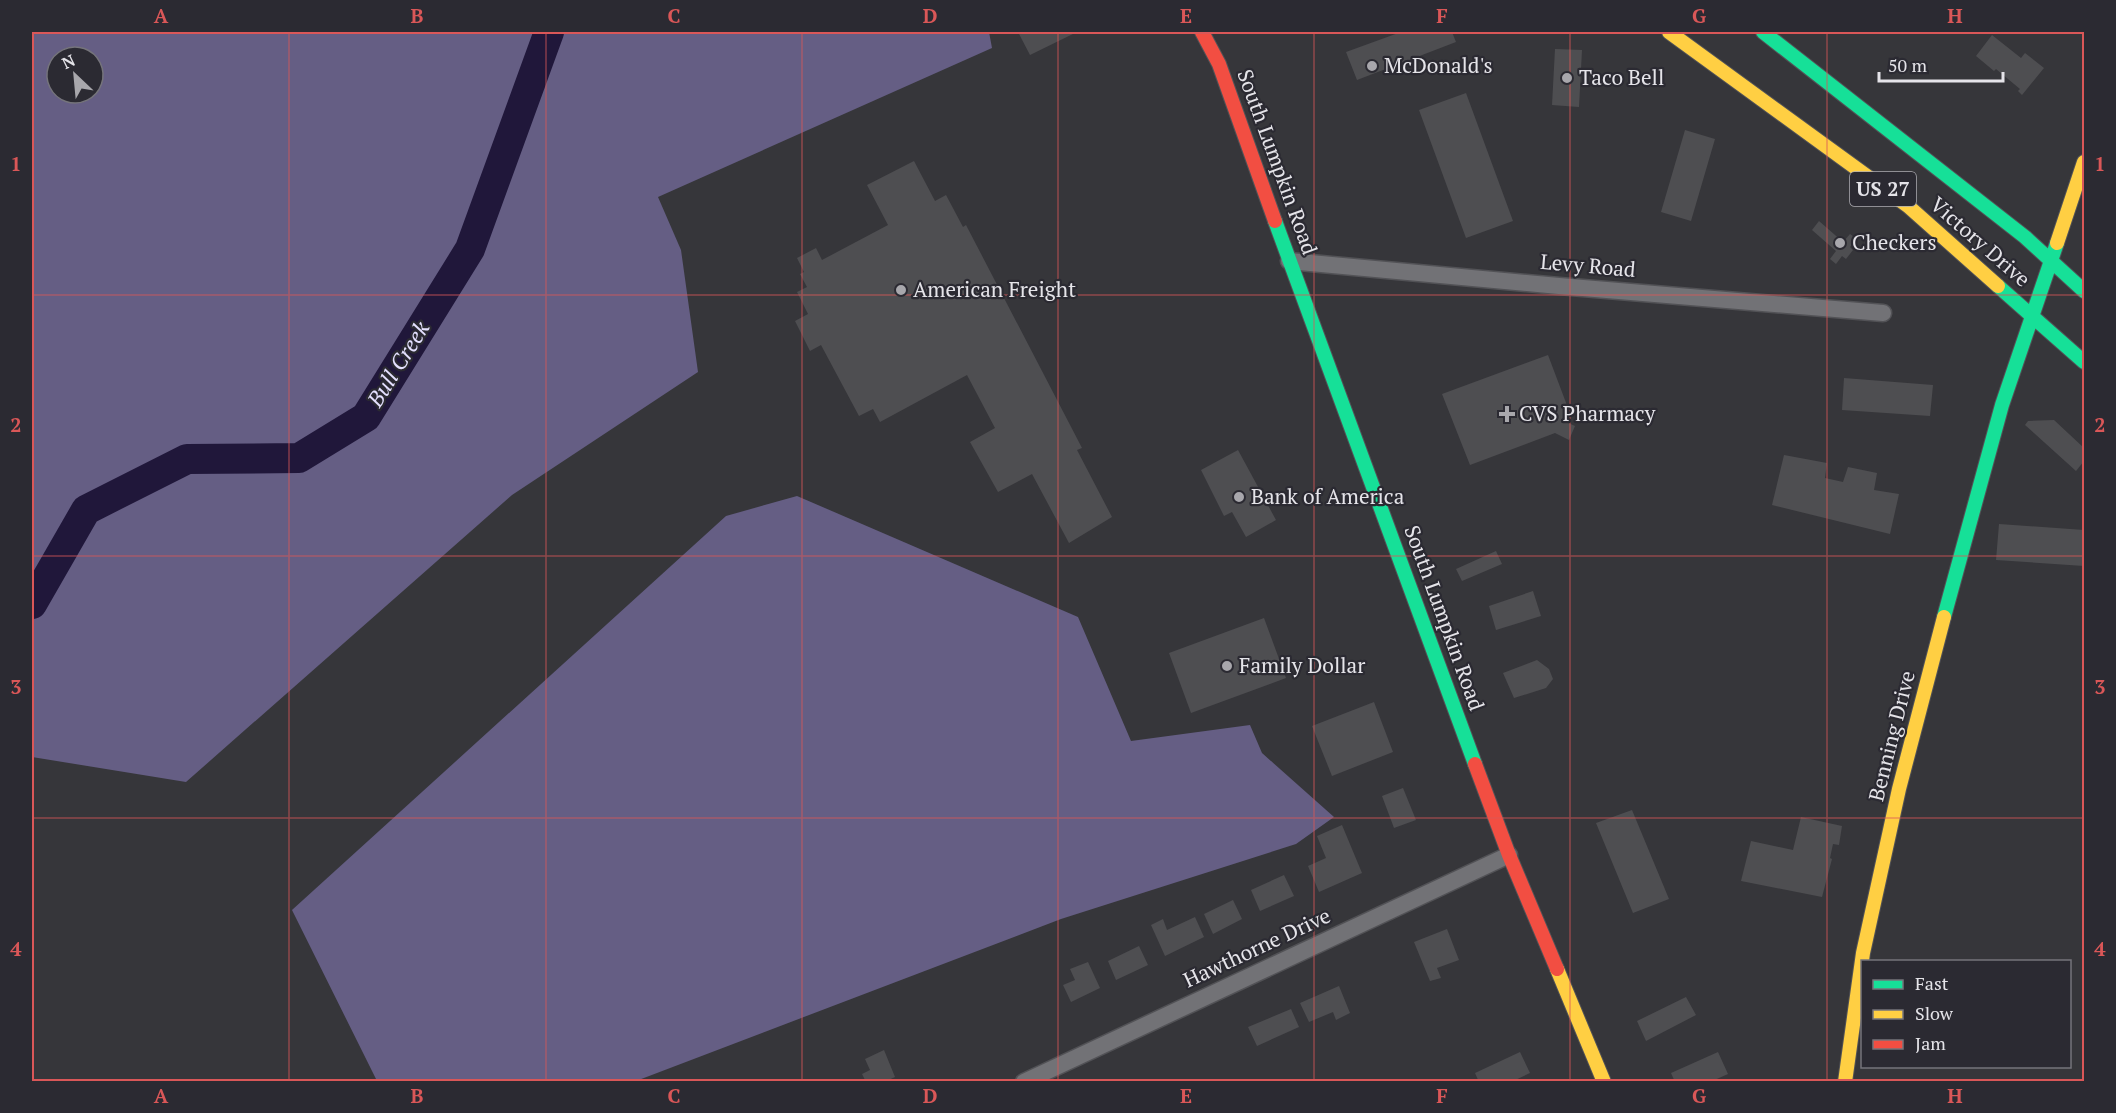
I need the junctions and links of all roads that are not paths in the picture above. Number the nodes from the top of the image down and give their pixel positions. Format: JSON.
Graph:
{"nodes":[{"id":1,"x":1202,"y":32,"type":"edge"},
{"id":2,"x":1669,"y":32,"type":"edge"},
{"id":3,"x":1763,"y":32,"type":"edge"},
{"id":4,"x":2085,"y":162,"type":"edge"},
{"id":5,"x":2051,"y":260,"type":"junction"},
{"id":6,"x":1289,"y":261,"type":"junction"},
{"id":7,"x":2085,"y":291,"type":"edge"},
{"id":8,"x":1883,"y":313,"type":"dead end"},
{"id":9,"x":2032,"y":315,"type":"junction"},
{"id":10,"x":2085,"y":362,"type":"edge"},
{"id":11,"x":1509,"y":855,"type":"junction"},
{"id":12,"x":1862,"y":960,"type":"edge"},
{"id":13,"x":1861,"y":967,"type":"edge"},
{"id":14,"x":1024,"y":1082,"type":"edge"},
{"id":15,"x":1604,"y":1082,"type":"edge"},
{"id":16,"x":1845,"y":1082,"type":"edge"}],
"edges":[{"from":1,"to":6,"type":"main road","name":"South Lumpkin Road"},
{"from":2,"to":9,"type":"main road","name":"Victory Drive","number":"US 27"},
{"from":3,"to":5,"type":"main road","name":"Victory Drive","number":"US 27"},
{"from":4,"to":5,"type":"main road"},
{"from":5,"to":7,"type":"main road","name":"Victory Drive","number":"US 27"},
{"from":5,"to":9,"type":"main road"},
{"from":6,"to":8,"type":"street","name":"Levy Road"},
{"from":6,"to":11,"type":"main road","name":"South Lumpkin Road"},
{"from":9,"to":10,"type":"main road","name":"Victory Drive","number":"US 27"},
{"from":9,"to":12,"type":"main road","name":"Benning Drive"},
{"from":11,"to":14,"type":"street","name":"Hawthorne Drive"},
{"from":11,"to":15,"type":"main road","name":"South Lumpkin Road"},
{"from":13,"to":16,"type":"main road","name":"Benning Drive"}]}
